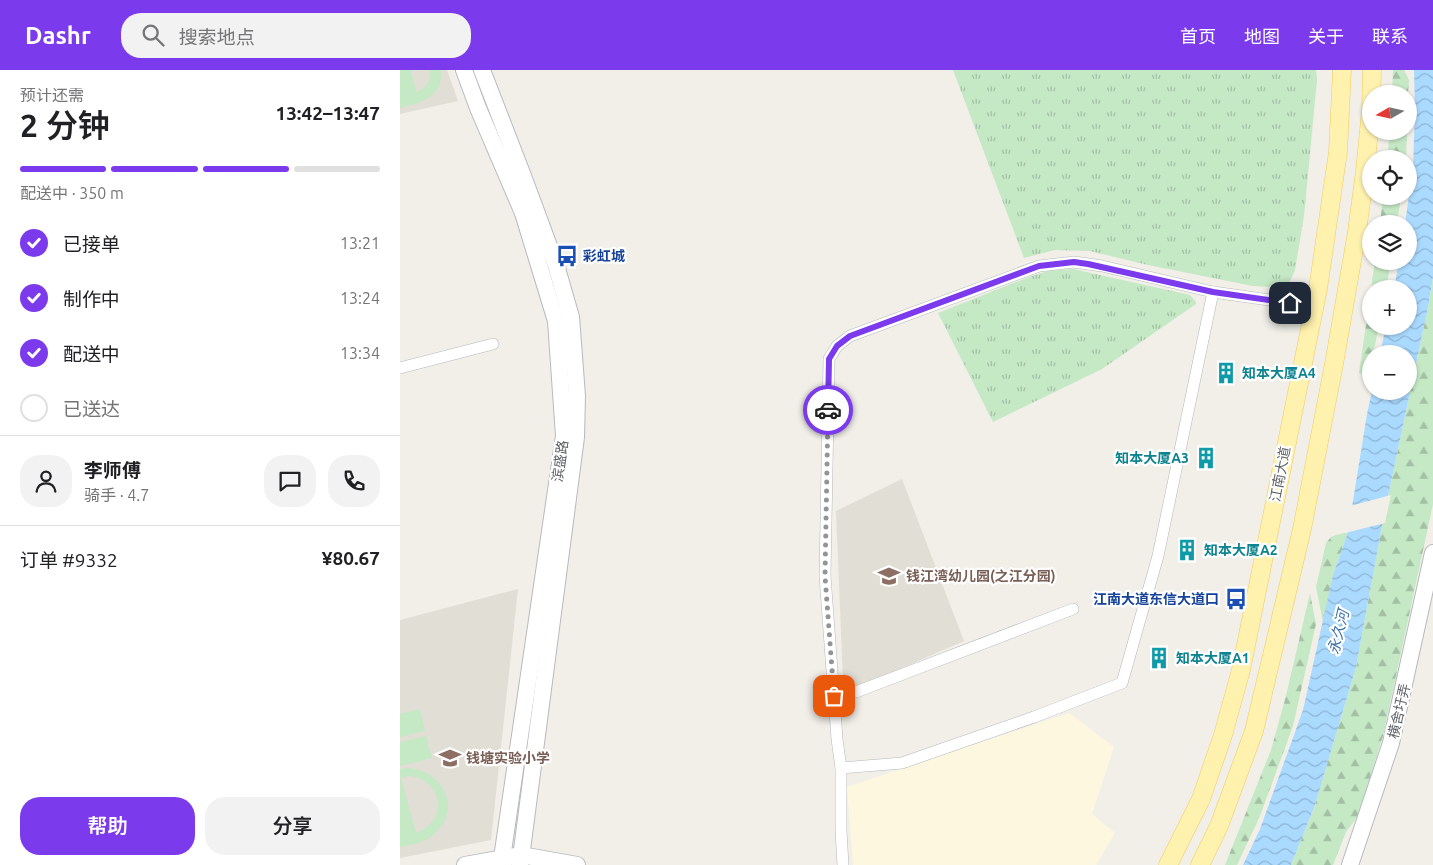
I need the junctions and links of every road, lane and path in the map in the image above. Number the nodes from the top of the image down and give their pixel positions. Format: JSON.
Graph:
{"nodes":[{"id":1,"x":464,"y":70,"type":"edge"},
{"id":2,"x":482,"y":70,"type":"edge"},
{"id":3,"x":1342,"y":70,"type":"edge"},
{"id":4,"x":1372,"y":70,"type":"edge"},
{"id":5,"x":1213,"y":292,"type":"junction"},
{"id":6,"x":1290,"y":303,"type":"dead end"},
{"id":7,"x":493,"y":344,"type":"dead end"},
{"id":8,"x":400,"y":368,"type":"edge"},
{"id":9,"x":1433,"y":553,"type":"edge"},
{"id":10,"x":1073,"y":609,"type":"dead end"},
{"id":11,"x":834,"y":696,"type":"junction"},
{"id":12,"x":841,"y":768,"type":"junction"},
{"id":13,"x":520,"y":860,"type":"edge"},
{"id":14,"x":502,"y":862,"type":"edge"},
{"id":15,"x":466,"y":865,"type":"edge"},
{"id":16,"x":577,"y":865,"type":"edge"},
{"id":17,"x":843,"y":865,"type":"edge"},
{"id":18,"x":1168,"y":865,"type":"edge"},
{"id":19,"x":1200,"y":865,"type":"edge"},
{"id":20,"x":1350,"y":865,"type":"edge"}],
"edges":[{"from":1,"to":14,"type":"main road","name":"滨盛路"},
{"from":2,"to":13,"type":"main road","name":"滨盛路"},
{"from":3,"to":18,"type":"main road","name":"江南大道"},
{"from":4,"to":19,"type":"main road"},
{"from":5,"to":6,"type":"street"},
{"from":5,"to":11,"type":"street"},
{"from":5,"to":12,"type":"street"},
{"from":7,"to":8,"type":"street"},
{"from":9,"to":20,"type":"main road","name":"横舍圩弄"},
{"from":10,"to":11,"type":"street"},
{"from":11,"to":12,"type":"street"},
{"from":12,"to":17,"type":"street"},
{"from":13,"to":14,"type":"main road"},
{"from":13,"to":16,"type":"main road"},
{"from":14,"to":15,"type":"main road"}]}
